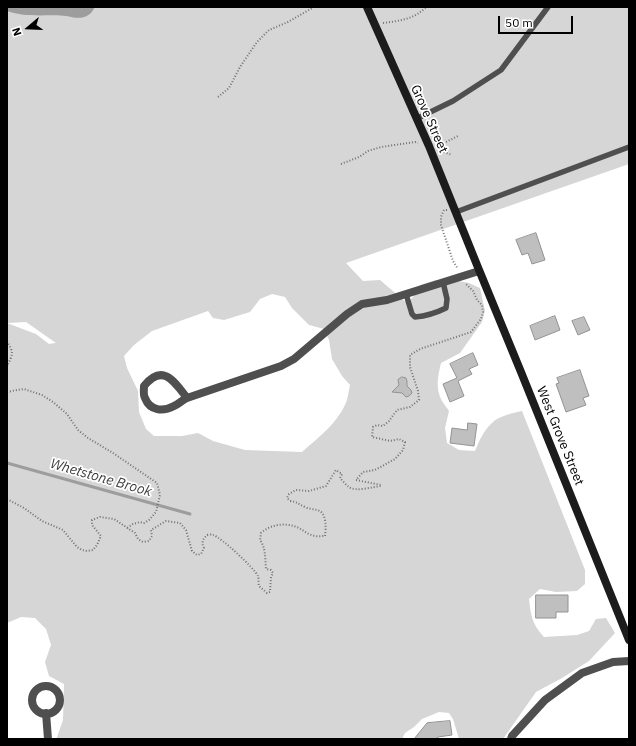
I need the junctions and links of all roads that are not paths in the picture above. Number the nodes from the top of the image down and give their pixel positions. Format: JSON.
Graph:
{"nodes":[{"id":1,"x":367,"y":7,"type":"edge"},
{"id":2,"x":548,"y":7,"type":"edge"},
{"id":3,"x":416,"y":119,"type":"junction"},
{"id":4,"x":629,"y":147,"type":"edge"},
{"id":5,"x":456,"y":212,"type":"junction"},
{"id":6,"x":467,"y":242,"type":"joint"},
{"id":7,"x":479,"y":271,"type":"junction"},
{"id":8,"x":443,"y":282,"type":"junction"},
{"id":9,"x":406,"y":294,"type":"junction"},
{"id":10,"x":187,"y":398,"type":"junction"},
{"id":11,"x":629,"y":640,"type":"edge"},
{"id":12,"x":629,"y":661,"type":"edge"},
{"id":13,"x":46,"y":714,"type":"dead end"},
{"id":14,"x":48,"y":739,"type":"edge"},
{"id":15,"x":511,"y":739,"type":"edge"}],
"edges":[{"from":1,"to":3,"type":"main road","name":"Grove Street"},
{"from":2,"to":3,"type":"lane"},
{"from":3,"to":5,"type":"main road","name":"Grove Street"},
{"from":4,"to":5,"type":"lane"},
{"from":5,"to":6,"type":"main road","name":"Grove Street"},
{"from":6,"to":7,"type":"main road","name":"West Grove Street"},
{"from":7,"to":8,"type":"street"},
{"from":7,"to":11,"type":"main road","name":"West Grove Street"},
{"from":8,"to":9,"type":"street"},
{"from":8,"to":9,"type":"lane"},
{"from":9,"to":10,"type":"street"},
{"from":10,"to":10,"type":"street"},
{"from":12,"to":15,"type":"street"},
{"from":13,"to":14,"type":"street"}]}
